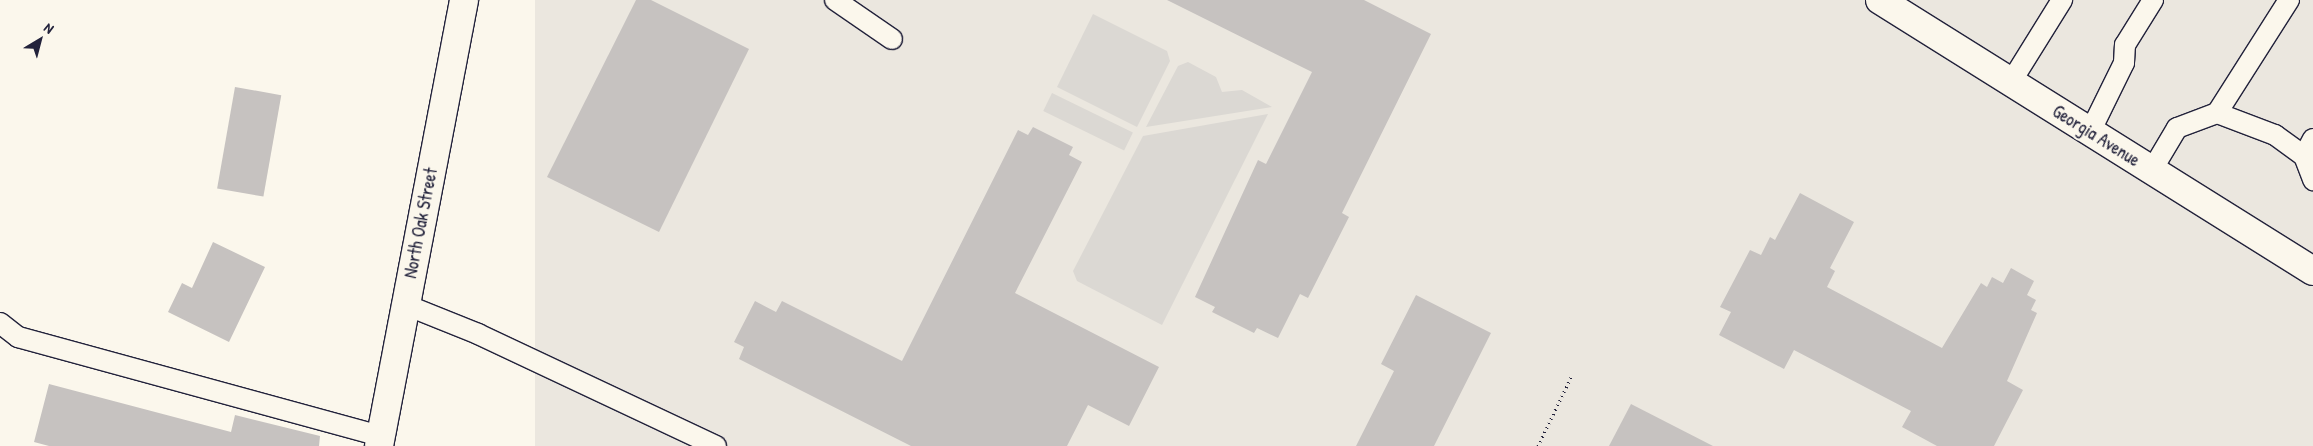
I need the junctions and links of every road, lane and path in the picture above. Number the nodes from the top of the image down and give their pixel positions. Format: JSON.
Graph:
{"nodes":[{"id":1,"x":464,"y":0,"type":"edge"},
{"id":2,"x":835,"y":0,"type":"edge"},
{"id":3,"x":1880,"y":0,"type":"edge"},
{"id":4,"x":2062,"y":0,"type":"edge"},
{"id":5,"x":2153,"y":0,"type":"edge"},
{"id":6,"x":2289,"y":0,"type":"edge"},
{"id":7,"x":892,"y":39,"type":"dead end"},
{"id":8,"x":2011,"y":82,"type":"junction"},
{"id":9,"x":2217,"y":113,"type":"junction"},
{"id":10,"x":2090,"y":132,"type":"junction"},
{"id":11,"x":2309,"y":148,"type":"edge"},
{"id":12,"x":2152,"y":170,"type":"junction"},
{"id":13,"x":2313,"y":180,"type":"edge"},
{"id":14,"x":2312,"y":269,"type":"edge"},
{"id":15,"x":406,"y":305,"type":"junction"},
{"id":16,"x":0,"y":323,"type":"edge"},
{"id":17,"x":1572,"y":375,"type":"dead end"},
{"id":18,"x":379,"y":441,"type":"edge"},
{"id":19,"x":716,"y":446,"type":"edge"},
{"id":20,"x":1538,"y":446,"type":"edge"}],
"edges":[{"from":1,"to":15,"type":"street","name":"North Oak Street"},
{"from":2,"to":7,"type":"lane"},
{"from":3,"to":8,"type":"street","name":"Georgia Avenue"},
{"from":4,"to":8,"type":"lane"},
{"from":5,"to":10,"type":"lane"},
{"from":6,"to":9,"type":"lane"},
{"from":8,"to":10,"type":"street","name":"Georgia Avenue"},
{"from":9,"to":11,"type":"lane"},
{"from":9,"to":12,"type":"lane"},
{"from":10,"to":12,"type":"street","name":"Georgia Avenue"},
{"from":11,"to":13,"type":"lane"},
{"from":12,"to":14,"type":"street","name":"Georgia Avenue"},
{"from":15,"to":18,"type":"street","name":"North Oak Street"},
{"from":15,"to":19,"type":"lane"},
{"from":16,"to":18,"type":"lane"},
{"from":17,"to":20,"type":"path"}]}
